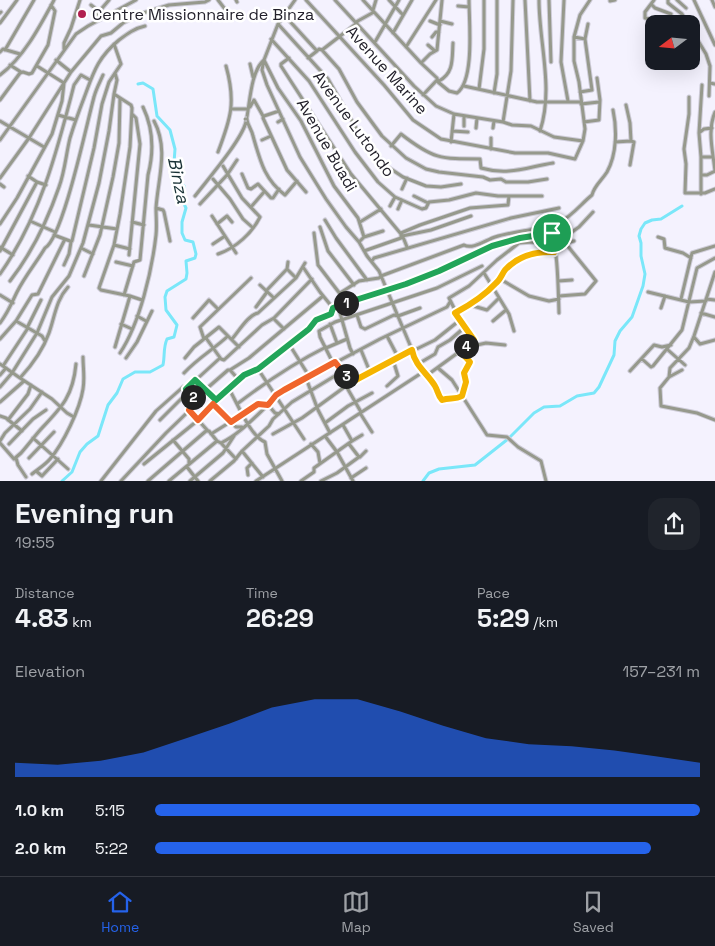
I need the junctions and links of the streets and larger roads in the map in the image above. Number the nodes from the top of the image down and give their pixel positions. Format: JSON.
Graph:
{"nodes":[{"id":1,"x":17,"y":0,"type":"edge"},
{"id":2,"x":34,"y":0,"type":"edge"},
{"id":3,"x":54,"y":0,"type":"edge"},
{"id":4,"x":80,"y":0,"type":"edge"},
{"id":5,"x":109,"y":0,"type":"edge"},
{"id":6,"x":136,"y":0,"type":"edge"},
{"id":7,"x":209,"y":0,"type":"edge"},
{"id":8,"x":218,"y":0,"type":"edge"},
{"id":9,"x":295,"y":0,"type":"edge"},
{"id":10,"x":306,"y":0,"type":"edge"},
{"id":11,"x":335,"y":0,"type":"edge"},
{"id":12,"x":363,"y":0,"type":"edge"},
{"id":13,"x":376,"y":0,"type":"edge"},
{"id":14,"x":389,"y":0,"type":"edge"},
{"id":15,"x":400,"y":0,"type":"edge"},
{"id":16,"x":412,"y":0,"type":"edge"},
{"id":17,"x":436,"y":0,"type":"edge"},
{"id":18,"x":442,"y":0,"type":"edge"},
{"id":19,"x":469,"y":0,"type":"edge"},
{"id":20,"x":484,"y":0,"type":"edge"},
{"id":21,"x":497,"y":0,"type":"edge"},
{"id":22,"x":513,"y":0,"type":"edge"},
{"id":23,"x":525,"y":0,"type":"edge"},
{"id":24,"x":539,"y":0,"type":"edge"},
{"id":25,"x":549,"y":0,"type":"edge"},
{"id":26,"x":564,"y":0,"type":"edge"},
{"id":27,"x":590,"y":0,"type":"edge"},
{"id":28,"x":615,"y":0,"type":"edge"},
{"id":29,"x":654,"y":0,"type":"edge"},
{"id":30,"x":668,"y":0,"type":"edge"},
{"id":31,"x":678,"y":0,"type":"edge"},
{"id":32,"x":694,"y":0,"type":"edge"},
{"id":33,"x":712,"y":0,"type":"edge"},
{"id":34,"x":610,"y":1,"type":"edge"},
{"id":35,"x":51,"y":5,"type":"junction"},
{"id":36,"x":91,"y":5,"type":"dead end"},
{"id":37,"x":652,"y":5,"type":"junction"},
{"id":38,"x":458,"y":6,"type":"dead end"},
{"id":39,"x":395,"y":7,"type":"junction"},
{"id":40,"x":469,"y":7,"type":"junction"},
{"id":41,"x":715,"y":7,"type":"edge"},
{"id":42,"x":686,"y":8,"type":"dead end"},
{"id":43,"x":99,"y":11,"type":"junction"},
{"id":44,"x":373,"y":11,"type":"junction"},
{"id":45,"x":0,"y":12,"type":"edge"},
{"id":46,"x":228,"y":13,"type":"dead end"},
{"id":47,"x":403,"y":14,"type":"junction"},
{"id":48,"x":671,"y":14,"type":"dead end"},
{"id":49,"x":645,"y":15,"type":"edge"},
{"id":50,"x":683,"y":15,"type":"edge"},
{"id":51,"x":6,"y":16,"type":"junction"},
{"id":52,"x":284,"y":16,"type":"junction"},
{"id":53,"x":98,"y":20,"type":"junction"},
{"id":54,"x":430,"y":21,"type":"dead end"},
{"id":55,"x":0,"y":23,"type":"edge"},
{"id":56,"x":357,"y":23,"type":"junction"},
{"id":57,"x":440,"y":23,"type":"junction"},
{"id":58,"x":278,"y":24,"type":"junction"},
{"id":59,"x":385,"y":24,"type":"junction"},
{"id":60,"x":452,"y":24,"type":"dead end"},
{"id":61,"x":588,"y":24,"type":"dead end"},
{"id":62,"x":145,"y":26,"type":"dead end"},
{"id":63,"x":393,"y":32,"type":"junction"},
{"id":64,"x":439,"y":32,"type":"junction"},
{"id":65,"x":432,"y":37,"type":"dead end"},
{"id":66,"x":574,"y":37,"type":"junction"},
{"id":67,"x":340,"y":38,"type":"junction"},
{"id":68,"x":271,"y":39,"type":"junction"},
{"id":69,"x":585,"y":39,"type":"junction"},
{"id":70,"x":375,"y":42,"type":"junction"},
{"id":71,"x":452,"y":43,"type":"dead end"},
{"id":72,"x":114,"y":44,"type":"junction"},
{"id":73,"x":715,"y":44,"type":"edge"},
{"id":74,"x":428,"y":45,"type":"dead end"},
{"id":75,"x":700,"y":45,"type":"edge"},
{"id":76,"x":406,"y":47,"type":"junction"},
{"id":77,"x":64,"y":49,"type":"junction"},
{"id":78,"x":4,"y":50,"type":"junction"},
{"id":79,"x":322,"y":50,"type":"junction"},
{"id":80,"x":317,"y":51,"type":"junction"},
{"id":81,"x":0,"y":52,"type":"edge"},
{"id":82,"x":436,"y":52,"type":"junction"},
{"id":83,"x":20,"y":54,"type":"junction"},
{"id":84,"x":289,"y":58,"type":"junction"},
{"id":85,"x":308,"y":58,"type":"junction"},
{"id":86,"x":56,"y":60,"type":"junction"},
{"id":87,"x":264,"y":60,"type":"junction"},
{"id":88,"x":551,"y":62,"type":"dead end"},
{"id":89,"x":421,"y":63,"type":"junction"},
{"id":90,"x":250,"y":64,"type":"dead end"},
{"id":91,"x":10,"y":65,"type":"junction"},
{"id":92,"x":37,"y":66,"type":"junction"},
{"id":93,"x":226,"y":66,"type":"dead end"},
{"id":94,"x":21,"y":72,"type":"junction"},
{"id":95,"x":48,"y":72,"type":"junction"},
{"id":96,"x":71,"y":72,"type":"junction"},
{"id":97,"x":115,"y":73,"type":"junction"},
{"id":98,"x":0,"y":74,"type":"edge"},
{"id":99,"x":103,"y":75,"type":"dead end"},
{"id":100,"x":597,"y":78,"type":"dead end"},
{"id":101,"x":90,"y":80,"type":"junction"},
{"id":102,"x":438,"y":81,"type":"junction"},
{"id":103,"x":64,"y":83,"type":"junction"},
{"id":104,"x":710,"y":84,"type":"junction"},
{"id":105,"x":715,"y":84,"type":"edge"},
{"id":106,"x":464,"y":86,"type":"junction"},
{"id":107,"x":702,"y":86,"type":"dead end"},
{"id":108,"x":479,"y":88,"type":"junction"},
{"id":109,"x":580,"y":92,"type":"junction"},
{"id":110,"x":494,"y":93,"type":"junction"},
{"id":111,"x":114,"y":94,"type":"junction"},
{"id":112,"x":423,"y":95,"type":"junction"},
{"id":113,"x":508,"y":95,"type":"junction"},
{"id":114,"x":709,"y":96,"type":"dead end"},
{"id":115,"x":689,"y":97,"type":"dead end"},
{"id":116,"x":120,"y":98,"type":"junction"},
{"id":117,"x":0,"y":100,"type":"edge"},
{"id":118,"x":530,"y":101,"type":"junction"},
{"id":119,"x":568,"y":101,"type":"junction"},
{"id":120,"x":599,"y":102,"type":"junction"},
{"id":121,"x":546,"y":103,"type":"junction"},
{"id":122,"x":581,"y":103,"type":"junction"},
{"id":123,"x":626,"y":105,"type":"dead end"},
{"id":124,"x":143,"y":107,"type":"dead end"},
{"id":125,"x":232,"y":109,"type":"junction"},
{"id":126,"x":248,"y":109,"type":"junction"},
{"id":127,"x":279,"y":110,"type":"junction"},
{"id":128,"x":613,"y":110,"type":"dead end"},
{"id":129,"x":715,"y":112,"type":"edge"},
{"id":130,"x":132,"y":114,"type":"junction"},
{"id":131,"x":454,"y":114,"type":"junction"},
{"id":132,"x":58,"y":115,"type":"junction"},
{"id":133,"x":263,"y":116,"type":"junction"},
{"id":134,"x":464,"y":116,"type":"junction"},
{"id":135,"x":66,"y":118,"type":"junction"},
{"id":136,"x":477,"y":118,"type":"junction"},
{"id":137,"x":246,"y":119,"type":"junction"},
{"id":138,"x":76,"y":120,"type":"junction"},
{"id":139,"x":283,"y":120,"type":"junction"},
{"id":140,"x":494,"y":120,"type":"junction"},
{"id":141,"x":0,"y":121,"type":"edge"},
{"id":142,"x":154,"y":121,"type":"dead end"},
{"id":143,"x":278,"y":122,"type":"dead end"},
{"id":144,"x":503,"y":122,"type":"junction"},
{"id":145,"x":584,"y":122,"type":"junction"},
{"id":146,"x":464,"y":126,"type":"dead end"},
{"id":147,"x":9,"y":127,"type":"junction"},
{"id":148,"x":476,"y":128,"type":"dead end"},
{"id":149,"x":493,"y":128,"type":"dead end"},
{"id":150,"x":712,"y":128,"type":"junction"},
{"id":151,"x":452,"y":131,"type":"junction"},
{"id":152,"x":540,"y":131,"type":"junction"},
{"id":153,"x":468,"y":132,"type":"dead end"},
{"id":154,"x":699,"y":133,"type":"junction"},
{"id":155,"x":271,"y":136,"type":"junction"},
{"id":156,"x":29,"y":138,"type":"junction"},
{"id":157,"x":491,"y":138,"type":"dead end"},
{"id":158,"x":0,"y":140,"type":"edge"},
{"id":159,"x":262,"y":140,"type":"dead end"},
{"id":160,"x":583,"y":141,"type":"junction"},
{"id":161,"x":630,"y":141,"type":"junction"},
{"id":162,"x":451,"y":142,"type":"junction"},
{"id":163,"x":615,"y":142,"type":"junction"},
{"id":164,"x":391,"y":146,"type":"junction"},
{"id":165,"x":44,"y":147,"type":"junction"},
{"id":166,"x":714,"y":148,"type":"edge"},
{"id":167,"x":491,"y":149,"type":"junction"},
{"id":168,"x":218,"y":152,"type":"dead end"},
{"id":169,"x":701,"y":157,"type":"junction"},
{"id":170,"x":713,"y":157,"type":"junction"},
{"id":171,"x":236,"y":160,"type":"dead end"},
{"id":172,"x":553,"y":163,"type":"dead end"},
{"id":173,"x":715,"y":163,"type":"edge"},
{"id":174,"x":630,"y":165,"type":"dead end"},
{"id":175,"x":223,"y":166,"type":"dead end"},
{"id":176,"x":242,"y":174,"type":"dead end"},
{"id":177,"x":227,"y":175,"type":"junction"},
{"id":178,"x":701,"y":175,"type":"junction"},
{"id":179,"x":28,"y":176,"type":"junction"},
{"id":180,"x":0,"y":178,"type":"edge"},
{"id":181,"x":407,"y":178,"type":"junction"},
{"id":182,"x":213,"y":179,"type":"dead end"},
{"id":183,"x":547,"y":179,"type":"dead end"},
{"id":184,"x":297,"y":181,"type":"junction"},
{"id":185,"x":37,"y":182,"type":"junction"},
{"id":186,"x":0,"y":184,"type":"edge"},
{"id":187,"x":217,"y":184,"type":"junction"},
{"id":188,"x":461,"y":184,"type":"dead end"},
{"id":189,"x":46,"y":185,"type":"junction"},
{"id":190,"x":4,"y":187,"type":"dead end"},
{"id":191,"x":402,"y":189,"type":"dead end"},
{"id":192,"x":715,"y":189,"type":"edge"},
{"id":193,"x":279,"y":190,"type":"junction"},
{"id":194,"x":264,"y":192,"type":"junction"},
{"id":195,"x":306,"y":192,"type":"dead end"},
{"id":196,"x":701,"y":194,"type":"junction"},
{"id":197,"x":195,"y":196,"type":"dead end"},
{"id":198,"x":414,"y":196,"type":"dead end"},
{"id":199,"x":509,"y":196,"type":"junction"},
{"id":200,"x":542,"y":196,"type":"dead end"},
{"id":201,"x":395,"y":197,"type":"junction"},
{"id":202,"x":402,"y":200,"type":"junction"},
{"id":203,"x":428,"y":203,"type":"junction"},
{"id":204,"x":200,"y":204,"type":"dead end"},
{"id":205,"x":390,"y":206,"type":"dead end"},
{"id":206,"x":251,"y":207,"type":"junction"},
{"id":207,"x":156,"y":208,"type":"junction"},
{"id":208,"x":559,"y":208,"type":"dead end"},
{"id":209,"x":381,"y":209,"type":"junction"},
{"id":210,"x":398,"y":209,"type":"dead end"},
{"id":211,"x":592,"y":212,"type":"dead end"},
{"id":212,"x":212,"y":216,"type":"dead end"},
{"id":213,"x":471,"y":216,"type":"dead end"},
{"id":214,"x":325,"y":220,"type":"dead end"},
{"id":215,"x":30,"y":221,"type":"junction"},
{"id":216,"x":132,"y":222,"type":"junction"},
{"id":217,"x":232,"y":222,"type":"dead end"},
{"id":218,"x":360,"y":222,"type":"junction"},
{"id":219,"x":0,"y":224,"type":"edge"},
{"id":220,"x":88,"y":224,"type":"junction"},
{"id":221,"x":217,"y":224,"type":"junction"},
{"id":222,"x":550,"y":224,"type":"junction"},
{"id":223,"x":144,"y":225,"type":"junction"},
{"id":224,"x":42,"y":226,"type":"junction"},
{"id":225,"x":102,"y":226,"type":"junction"},
{"id":226,"x":320,"y":226,"type":"dead end"},
{"id":227,"x":252,"y":227,"type":"junction"},
{"id":228,"x":118,"y":229,"type":"junction"},
{"id":229,"x":383,"y":231,"type":"dead end"},
{"id":230,"x":314,"y":233,"type":"dead end"},
{"id":231,"x":552,"y":233,"type":"junction"},
{"id":232,"x":55,"y":234,"type":"junction"},
{"id":233,"x":402,"y":235,"type":"junction"},
{"id":234,"x":226,"y":236,"type":"junction"},
{"id":235,"x":364,"y":237,"type":"junction"},
{"id":236,"x":658,"y":237,"type":"dead end"},
{"id":237,"x":65,"y":240,"type":"junction"},
{"id":238,"x":71,"y":241,"type":"junction"},
{"id":239,"x":170,"y":241,"type":"dead end"},
{"id":240,"x":574,"y":241,"type":"dead end"},
{"id":241,"x":359,"y":242,"type":"junction"},
{"id":242,"x":213,"y":244,"type":"dead end"},
{"id":243,"x":567,"y":244,"type":"junction"},
{"id":244,"x":114,"y":245,"type":"junction"},
{"id":245,"x":554,"y":246,"type":"junction"},
{"id":246,"x":715,"y":246,"type":"edge"},
{"id":247,"x":407,"y":247,"type":"dead end"},
{"id":248,"x":1,"y":248,"type":"edge"},
{"id":249,"x":81,"y":248,"type":"junction"},
{"id":250,"x":232,"y":248,"type":"junction"},
{"id":251,"x":130,"y":249,"type":"junction"},
{"id":252,"x":364,"y":251,"type":"junction"},
{"id":253,"x":554,"y":252,"type":"junction"},
{"id":254,"x":236,"y":253,"type":"dead end"},
{"id":255,"x":93,"y":254,"type":"junction"},
{"id":256,"x":218,"y":254,"type":"dead end"},
{"id":257,"x":13,"y":255,"type":"junction"},
{"id":258,"x":129,"y":255,"type":"dead end"},
{"id":259,"x":691,"y":258,"type":"junction"},
{"id":260,"x":715,"y":258,"type":"edge"},
{"id":261,"x":372,"y":261,"type":"junction"},
{"id":262,"x":116,"y":262,"type":"dead end"},
{"id":263,"x":288,"y":262,"type":"dead end"},
{"id":264,"x":64,"y":265,"type":"dead end"},
{"id":265,"x":482,"y":266,"type":"dead end"},
{"id":266,"x":131,"y":267,"type":"junction"},
{"id":267,"x":287,"y":269,"type":"junction"},
{"id":268,"x":715,"y":272,"type":"edge"},
{"id":269,"x":484,"y":273,"type":"junction"},
{"id":270,"x":0,"y":274,"type":"edge"},
{"id":271,"x":84,"y":276,"type":"dead end"},
{"id":272,"x":381,"y":276,"type":"junction"},
{"id":273,"x":251,"y":278,"type":"dead end"},
{"id":274,"x":296,"y":278,"type":"junction"},
{"id":275,"x":312,"y":279,"type":"junction"},
{"id":276,"x":500,"y":279,"type":"junction"},
{"id":277,"x":367,"y":280,"type":"junction"},
{"id":278,"x":572,"y":280,"type":"dead end"},
{"id":279,"x":10,"y":281,"type":"dead end"},
{"id":280,"x":558,"y":281,"type":"junction"},
{"id":281,"x":260,"y":285,"type":"dead end"},
{"id":282,"x":354,"y":285,"type":"junction"},
{"id":283,"x":68,"y":287,"type":"dead end"},
{"id":284,"x":492,"y":287,"type":"junction"},
{"id":285,"x":387,"y":289,"type":"junction"},
{"id":286,"x":267,"y":292,"type":"junction"},
{"id":287,"x":648,"y":292,"type":"dead end"},
{"id":288,"x":340,"y":293,"type":"junction"},
{"id":289,"x":0,"y":295,"type":"edge"},
{"id":290,"x":124,"y":295,"type":"junction"},
{"id":291,"x":130,"y":296,"type":"junction"},
{"id":292,"x":323,"y":296,"type":"junction"},
{"id":293,"x":665,"y":296,"type":"junction"},
{"id":294,"x":274,"y":298,"type":"junction"},
{"id":295,"x":500,"y":298,"type":"junction"},
{"id":296,"x":559,"y":298,"type":"junction"},
{"id":297,"x":681,"y":299,"type":"junction"},
{"id":298,"x":41,"y":300,"type":"dead end"},
{"id":299,"x":142,"y":300,"type":"junction"},
{"id":300,"x":706,"y":300,"type":"junction"},
{"id":301,"x":715,"y":300,"type":"edge"},
{"id":302,"x":689,"y":302,"type":"junction"},
{"id":303,"x":13,"y":303,"type":"junction"},
{"id":304,"x":347,"y":303,"type":"junction"},
{"id":305,"x":393,"y":304,"type":"junction"},
{"id":306,"x":450,"y":305,"type":"junction"},
{"id":307,"x":470,"y":305,"type":"junction"},
{"id":308,"x":338,"y":306,"type":"junction"},
{"id":309,"x":256,"y":307,"type":"dead end"},
{"id":310,"x":333,"y":308,"type":"junction"},
{"id":311,"x":420,"y":308,"type":"dead end"},
{"id":312,"x":661,"y":308,"type":"dead end"},
{"id":313,"x":218,"y":309,"type":"junction"},
{"id":314,"x":506,"y":310,"type":"junction"},
{"id":315,"x":152,"y":311,"type":"dead end"},
{"id":316,"x":455,"y":313,"type":"junction"},
{"id":317,"x":560,"y":313,"type":"dead end"},
{"id":318,"x":701,"y":313,"type":"junction"},
{"id":319,"x":357,"y":315,"type":"junction"},
{"id":320,"x":137,"y":316,"type":"junction"},
{"id":321,"x":396,"y":316,"type":"junction"},
{"id":322,"x":715,"y":317,"type":"edge"},
{"id":323,"x":193,"y":318,"type":"dead end"},
{"id":324,"x":274,"y":318,"type":"junction"},
{"id":325,"x":460,"y":320,"type":"junction"},
{"id":326,"x":16,"y":321,"type":"junction"},
{"id":327,"x":146,"y":321,"type":"junction"},
{"id":328,"x":342,"y":321,"type":"junction"},
{"id":329,"x":493,"y":321,"type":"dead end"},
{"id":330,"x":0,"y":323,"type":"edge"},
{"id":331,"x":122,"y":324,"type":"junction"},
{"id":332,"x":330,"y":324,"type":"junction"},
{"id":333,"x":465,"y":327,"type":"junction"},
{"id":334,"x":28,"y":328,"type":"junction"},
{"id":335,"x":403,"y":328,"type":"junction"},
{"id":336,"x":132,"y":329,"type":"junction"},
{"id":337,"x":284,"y":329,"type":"junction"},
{"id":338,"x":514,"y":331,"type":"dead end"},
{"id":339,"x":38,"y":334,"type":"junction"},
{"id":340,"x":387,"y":336,"type":"junction"},
{"id":341,"x":230,"y":337,"type":"junction"},
{"id":342,"x":694,"y":337,"type":"junction"},
{"id":343,"x":205,"y":338,"type":"junction"},
{"id":344,"x":0,"y":339,"type":"edge"},
{"id":345,"x":347,"y":339,"type":"junction"},
{"id":346,"x":474,"y":340,"type":"junction"},
{"id":347,"x":715,"y":340,"type":"edge"},
{"id":348,"x":45,"y":341,"type":"junction"},
{"id":349,"x":337,"y":343,"type":"junction"},
{"id":350,"x":290,"y":344,"type":"junction"},
{"id":351,"x":672,"y":344,"type":"junction"},
{"id":352,"x":700,"y":344,"type":"junction"},
{"id":353,"x":505,"y":345,"type":"dead end"},
{"id":354,"x":690,"y":346,"type":"junction"},
{"id":355,"x":115,"y":347,"type":"dead end"},
{"id":356,"x":240,"y":347,"type":"junction"},
{"id":357,"x":326,"y":347,"type":"junction"},
{"id":358,"x":214,"y":349,"type":"junction"},
{"id":359,"x":361,"y":350,"type":"junction"},
{"id":360,"x":412,"y":350,"type":"junction"},
{"id":361,"x":668,"y":350,"type":"junction"},
{"id":362,"x":460,"y":351,"type":"junction"},
{"id":363,"x":120,"y":353,"type":"dead end"},
{"id":364,"x":353,"y":354,"type":"junction"},
{"id":365,"x":398,"y":357,"type":"junction"},
{"id":366,"x":83,"y":358,"type":"dead end"},
{"id":367,"x":126,"y":358,"type":"dead end"},
{"id":368,"x":185,"y":358,"type":"dead end"},
{"id":369,"x":220,"y":358,"type":"junction"},
{"id":370,"x":642,"y":359,"type":"junction"},
{"id":371,"x":300,"y":360,"type":"junction"},
{"id":372,"x":393,"y":360,"type":"junction"},
{"id":373,"x":678,"y":360,"type":"junction"},
{"id":374,"x":334,"y":363,"type":"junction"},
{"id":375,"x":76,"y":364,"type":"dead end"},
{"id":376,"x":418,"y":364,"type":"junction"},
{"id":377,"x":3,"y":366,"type":"edge"},
{"id":378,"x":685,"y":366,"type":"dead end"},
{"id":379,"x":438,"y":368,"type":"junction"},
{"id":380,"x":258,"y":369,"type":"junction"},
{"id":381,"x":230,"y":370,"type":"junction"},
{"id":382,"x":682,"y":370,"type":"dead end"},
{"id":383,"x":630,"y":371,"type":"dead end"},
{"id":384,"x":370,"y":372,"type":"junction"},
{"id":385,"x":423,"y":372,"type":"junction"},
{"id":386,"x":12,"y":373,"type":"junction"},
{"id":387,"x":184,"y":373,"type":"dead end"},
{"id":388,"x":338,"y":374,"type":"dead end"},
{"id":389,"x":0,"y":376,"type":"edge"},
{"id":390,"x":426,"y":376,"type":"junction"},
{"id":391,"x":308,"y":377,"type":"junction"},
{"id":392,"x":669,"y":377,"type":"junction"},
{"id":393,"x":20,"y":378,"type":"junction"},
{"id":394,"x":195,"y":380,"type":"junction"},
{"id":395,"x":239,"y":380,"type":"junction"},
{"id":396,"x":24,"y":381,"type":"junction"},
{"id":397,"x":267,"y":381,"type":"junction"},
{"id":398,"x":350,"y":383,"type":"junction"},
{"id":399,"x":31,"y":385,"type":"junction"},
{"id":400,"x":346,"y":386,"type":"junction"},
{"id":401,"x":387,"y":386,"type":"dead end"},
{"id":402,"x":0,"y":387,"type":"edge"},
{"id":403,"x":230,"y":389,"type":"junction"},
{"id":404,"x":205,"y":390,"type":"junction"},
{"id":405,"x":187,"y":391,"type":"junction"},
{"id":406,"x":310,"y":391,"type":"junction"},
{"id":407,"x":42,"y":392,"type":"junction"},
{"id":408,"x":372,"y":393,"type":"dead end"},
{"id":409,"x":276,"y":395,"type":"junction"},
{"id":410,"x":462,"y":396,"type":"junction"},
{"id":411,"x":195,"y":400,"type":"junction"},
{"id":412,"x":216,"y":400,"type":"junction"},
{"id":413,"x":0,"y":402,"type":"edge"},
{"id":414,"x":355,"y":402,"type":"junction"},
{"id":415,"x":213,"y":404,"type":"junction"},
{"id":416,"x":238,"y":404,"type":"junction"},
{"id":417,"x":268,"y":405,"type":"junction"},
{"id":418,"x":316,"y":406,"type":"junction"},
{"id":419,"x":62,"y":407,"type":"junction"},
{"id":420,"x":286,"y":408,"type":"junction"},
{"id":421,"x":46,"y":410,"type":"dead end"},
{"id":422,"x":189,"y":410,"type":"junction"},
{"id":423,"x":360,"y":413,"type":"junction"},
{"id":424,"x":243,"y":414,"type":"junction"},
{"id":425,"x":279,"y":414,"type":"junction"},
{"id":426,"x":0,"y":416,"type":"edge"},
{"id":427,"x":74,"y":417,"type":"junction"},
{"id":428,"x":8,"y":420,"type":"junction"},
{"id":429,"x":160,"y":420,"type":"dead end"},
{"id":430,"x":198,"y":420,"type":"junction"},
{"id":431,"x":715,"y":420,"type":"edge"},
{"id":432,"x":231,"y":422,"type":"junction"},
{"id":433,"x":294,"y":422,"type":"junction"},
{"id":434,"x":248,"y":423,"type":"junction"},
{"id":435,"x":325,"y":423,"type":"junction"},
{"id":436,"x":14,"y":425,"type":"junction"},
{"id":437,"x":343,"y":425,"type":"junction"},
{"id":438,"x":243,"y":427,"type":"junction"},
{"id":439,"x":22,"y":431,"type":"junction"},
{"id":440,"x":54,"y":432,"type":"dead end"},
{"id":441,"x":210,"y":432,"type":"junction"},
{"id":442,"x":372,"y":432,"type":"dead end"},
{"id":443,"x":330,"y":433,"type":"junction"},
{"id":444,"x":274,"y":434,"type":"dead end"},
{"id":445,"x":362,"y":435,"type":"dead end"},
{"id":446,"x":234,"y":436,"type":"junction"},
{"id":447,"x":325,"y":436,"type":"junction"},
{"id":448,"x":258,"y":437,"type":"junction"},
{"id":449,"x":33,"y":438,"type":"junction"},
{"id":450,"x":304,"y":438,"type":"dead end"},
{"id":451,"x":173,"y":440,"type":"junction"},
{"id":452,"x":216,"y":441,"type":"junction"},
{"id":453,"x":0,"y":442,"type":"edge"},
{"id":454,"x":350,"y":443,"type":"junction"},
{"id":455,"x":9,"y":444,"type":"dead end"},
{"id":456,"x":221,"y":444,"type":"junction"},
{"id":457,"x":311,"y":444,"type":"junction"},
{"id":458,"x":42,"y":446,"type":"junction"},
{"id":459,"x":226,"y":449,"type":"junction"},
{"id":460,"x":182,"y":451,"type":"junction"},
{"id":461,"x":242,"y":451,"type":"junction"},
{"id":462,"x":366,"y":451,"type":"dead end"},
{"id":463,"x":337,"y":452,"type":"junction"},
{"id":464,"x":54,"y":455,"type":"junction"},
{"id":465,"x":359,"y":457,"type":"junction"},
{"id":466,"x":16,"y":458,"type":"junction"},
{"id":467,"x":29,"y":458,"type":"dead end"},
{"id":468,"x":58,"y":459,"type":"junction"},
{"id":469,"x":236,"y":459,"type":"junction"},
{"id":470,"x":252,"y":463,"type":"junction"},
{"id":471,"x":144,"y":464,"type":"dead end"},
{"id":472,"x":319,"y":464,"type":"junction"},
{"id":473,"x":188,"y":466,"type":"junction"},
{"id":474,"x":346,"y":467,"type":"junction"},
{"id":475,"x":68,"y":468,"type":"dead end"},
{"id":476,"x":366,"y":468,"type":"dead end"},
{"id":477,"x":275,"y":469,"type":"junction"},
{"id":478,"x":36,"y":471,"type":"junction"},
{"id":479,"x":32,"y":474,"type":"dead end"},
{"id":480,"x":248,"y":476,"type":"dead end"},
{"id":481,"x":26,"y":477,"type":"dead end"},
{"id":482,"x":126,"y":477,"type":"junction"},
{"id":483,"x":194,"y":477,"type":"junction"},
{"id":484,"x":259,"y":479,"type":"edge"},
{"id":485,"x":352,"y":480,"type":"edge"},
{"id":486,"x":101,"y":481,"type":"edge"},
{"id":487,"x":122,"y":481,"type":"edge"},
{"id":488,"x":129,"y":481,"type":"edge"},
{"id":489,"x":148,"y":481,"type":"edge"},
{"id":490,"x":170,"y":481,"type":"edge"},
{"id":491,"x":190,"y":481,"type":"edge"},
{"id":492,"x":198,"y":481,"type":"edge"},
{"id":493,"x":210,"y":481,"type":"edge"},
{"id":494,"x":282,"y":481,"type":"edge"},
{"id":495,"x":301,"y":481,"type":"edge"},
{"id":496,"x":321,"y":481,"type":"edge"},
{"id":497,"x":546,"y":481,"type":"edge"}],
"edges":[{"from":1,"to":51,"type":"street"},
{"from":2,"to":78,"type":"street"},
{"from":3,"to":35,"type":"street"},
{"from":4,"to":77,"type":"street"},
{"from":5,"to":43,"type":"street"},
{"from":6,"to":53,"type":"street"},
{"from":7,"to":96,"type":"street"},
{"from":8,"to":46,"type":"street"},
{"from":9,"to":52,"type":"street"},
{"from":10,"to":67,"type":"street","name":"Avenue Marine"},
{"from":11,"to":56,"type":"street"},
{"from":12,"to":44,"type":"street"},
{"from":13,"to":44,"type":"street"},
{"from":14,"to":39,"type":"street"},
{"from":15,"to":39,"type":"street"},
{"from":16,"to":47,"type":"street"},
{"from":17,"to":76,"type":"street"},
{"from":18,"to":57,"type":"street"},
{"from":19,"to":40,"type":"street"},
{"from":20,"to":108,"type":"street"},
{"from":21,"to":110,"type":"street"},
{"from":22,"to":113,"type":"street"},
{"from":23,"to":118,"type":"street"},
{"from":24,"to":121,"type":"street"},
{"from":25,"to":88,"type":"street"},
{"from":26,"to":119,"type":"street"},
{"from":27,"to":66,"type":"street"},
{"from":28,"to":34,"type":"street"},
{"from":29,"to":37,"type":"street"},
{"from":30,"to":50,"type":"street"},
{"from":31,"to":42,"type":"street"},
{"from":32,"to":73,"type":"street"},
{"from":33,"to":41,"type":"street"},
{"from":35,"to":83,"type":"street"},
{"from":35,"to":92,"type":"street"},
{"from":36,"to":43,"type":"street"},
{"from":37,"to":48,"type":"street"},
{"from":37,"to":49,"type":"street"},
{"from":38,"to":40,"type":"street"},
{"from":39,"to":47,"type":"street"},
{"from":39,"to":59,"type":"street"},
{"from":40,"to":106,"type":"street"},
{"from":43,"to":53,"type":"street"},
{"from":44,"to":56,"type":"street"},
{"from":44,"to":59,"type":"street"},
{"from":45,"to":51,"type":"street"},
{"from":47,"to":63,"type":"street"},
{"from":51,"to":55,"type":"street"},
{"from":52,"to":58,"type":"street"},
{"from":52,"to":80,"type":"street"},
{"from":53,"to":77,"type":"street"},
{"from":54,"to":57,"type":"street"},
{"from":56,"to":67,"type":"street"},
{"from":56,"to":70,"type":"street"},
{"from":57,"to":60,"type":"street"},
{"from":57,"to":64,"type":"street"},
{"from":58,"to":68,"type":"street"},
{"from":58,"to":85,"type":"street"},
{"from":59,"to":63,"type":"street"},
{"from":59,"to":70,"type":"street"},
{"from":61,"to":69,"type":"street"},
{"from":62,"to":72,"type":"street"},
{"from":63,"to":76,"type":"street"},
{"from":64,"to":65,"type":"street"},
{"from":64,"to":82,"type":"street"},
{"from":66,"to":69,"type":"street"},
{"from":66,"to":109,"type":"street"},
{"from":67,"to":79,"type":"street"},
{"from":67,"to":162,"type":"street","name":"Avenue Marine"},
{"from":68,"to":84,"type":"street","name":"Avenue Lutondo"},
{"from":68,"to":87,"type":"street"},
{"from":69,"to":109,"type":"street"},
{"from":70,"to":112,"type":"street"},
{"from":71,"to":102,"type":"street"},
{"from":72,"to":97,"type":"street"},
{"from":72,"to":101,"type":"street"},
{"from":74,"to":82,"type":"street"},
{"from":75,"to":104,"type":"street"},
{"from":76,"to":89,"type":"street"},
{"from":77,"to":86,"type":"street"},
{"from":78,"to":81,"type":"street"},
{"from":78,"to":83,"type":"street"},
{"from":79,"to":80,"type":"street"},
{"from":79,"to":164,"type":"street"},
{"from":80,"to":85,"type":"street"},
{"from":82,"to":89,"type":"street"},
{"from":83,"to":91,"type":"street"},
{"from":84,"to":201,"type":"street","name":"Avenue Lutondo"},
{"from":84,"to":209,"type":"street"},
{"from":85,"to":181,"type":"street"},
{"from":86,"to":95,"type":"street"},
{"from":86,"to":96,"type":"street"},
{"from":87,"to":127,"type":"street"},
{"from":87,"to":197,"type":"street"},
{"from":87,"to":218,"type":"street","name":"Avenue Buadi"},
{"from":89,"to":102,"type":"street"},
{"from":90,"to":126,"type":"street"},
{"from":91,"to":94,"type":"street"},
{"from":91,"to":98,"type":"street"},
{"from":92,"to":94,"type":"street"},
{"from":92,"to":95,"type":"street"},
{"from":93,"to":125,"type":"street"},
{"from":94,"to":117,"type":"street"},
{"from":95,"to":103,"type":"street"},
{"from":95,"to":147,"type":"street"},
{"from":96,"to":103,"type":"street"},
{"from":97,"to":111,"type":"street"},
{"from":97,"to":238,"type":"street"},
{"from":99,"to":232,"type":"street"},
{"from":100,"to":120,"type":"street"},
{"from":101,"to":135,"type":"street"},
{"from":101,"to":138,"type":"street"},
{"from":102,"to":106,"type":"street"},
{"from":102,"to":112,"type":"street"},
{"from":103,"to":132,"type":"street"},
{"from":103,"to":156,"type":"street"},
{"from":104,"to":105,"type":"street"},
{"from":104,"to":114,"type":"street"},
{"from":106,"to":108,"type":"street"},
{"from":107,"to":154,"type":"street"},
{"from":108,"to":110,"type":"street"},
{"from":109,"to":122,"type":"street"},
{"from":110,"to":113,"type":"street"},
{"from":111,"to":116,"type":"street"},
{"from":111,"to":220,"type":"street"},
{"from":112,"to":131,"type":"street"},
{"from":113,"to":118,"type":"street"},
{"from":113,"to":144,"type":"street"},
{"from":115,"to":196,"type":"street"},
{"from":116,"to":130,"type":"street"},
{"from":116,"to":225,"type":"street"},
{"from":118,"to":121,"type":"street"},
{"from":119,"to":121,"type":"street"},
{"from":119,"to":122,"type":"street"},
{"from":120,"to":122,"type":"street"},
{"from":120,"to":145,"type":"street"},
{"from":121,"to":152,"type":"street"},
{"from":122,"to":145,"type":"street"},
{"from":123,"to":161,"type":"street"},
{"from":124,"to":223,"type":"street"},
{"from":125,"to":126,"type":"street"},
{"from":125,"to":168,"type":"street"},
{"from":126,"to":137,"type":"street"},
{"from":127,"to":133,"type":"street"},
{"from":127,"to":139,"type":"street"},
{"from":128,"to":163,"type":"street"},
{"from":129,"to":150,"type":"street"},
{"from":130,"to":216,"type":"street"},
{"from":130,"to":228,"type":"street"},
{"from":131,"to":134,"type":"street"},
{"from":131,"to":151,"type":"street"},
{"from":132,"to":135,"type":"street"},
{"from":132,"to":165,"type":"street"},
{"from":133,"to":137,"type":"street"},
{"from":133,"to":155,"type":"street"},
{"from":134,"to":136,"type":"street"},
{"from":134,"to":146,"type":"street"},
{"from":135,"to":138,"type":"street"},
{"from":135,"to":189,"type":"street"},
{"from":136,"to":140,"type":"street"},
{"from":136,"to":148,"type":"street"},
{"from":137,"to":193,"type":"street"},
{"from":138,"to":224,"type":"street"},
{"from":139,"to":143,"type":"street"},
{"from":139,"to":241,"type":"street"},
{"from":140,"to":144,"type":"street"},
{"from":140,"to":149,"type":"street"},
{"from":141,"to":147,"type":"street"},
{"from":142,"to":207,"type":"street"},
{"from":144,"to":152,"type":"street"},
{"from":145,"to":160,"type":"street"},
{"from":147,"to":156,"type":"street"},
{"from":147,"to":158,"type":"street"},
{"from":150,"to":154,"type":"street"},
{"from":150,"to":166,"type":"street"},
{"from":151,"to":153,"type":"street"},
{"from":151,"to":162,"type":"street"},
{"from":152,"to":160,"type":"street"},
{"from":154,"to":169,"type":"street"},
{"from":155,"to":159,"type":"street"},
{"from":155,"to":184,"type":"street"},
{"from":156,"to":165,"type":"street"},
{"from":156,"to":180,"type":"street"},
{"from":157,"to":167,"type":"street"},
{"from":160,"to":167,"type":"street","name":"Avenue Marine"},
{"from":161,"to":163,"type":"street"},
{"from":161,"to":174,"type":"street"},
{"from":162,"to":167,"type":"street","name":"Avenue Marine"},
{"from":163,"to":222,"type":"street"},
{"from":164,"to":172,"type":"street"},
{"from":164,"to":183,"type":"street"},
{"from":165,"to":179,"type":"street"},
{"from":166,"to":170,"type":"street"},
{"from":169,"to":170,"type":"street"},
{"from":169,"to":178,"type":"street"},
{"from":170,"to":173,"type":"street"},
{"from":171,"to":177,"type":"street"},
{"from":173,"to":178,"type":"street"},
{"from":175,"to":177,"type":"street"},
{"from":176,"to":194,"type":"street"},
{"from":177,"to":187,"type":"street"},
{"from":177,"to":206,"type":"street"},
{"from":178,"to":196,"type":"street"},
{"from":179,"to":185,"type":"street"},
{"from":179,"to":219,"type":"street"},
{"from":181,"to":188,"type":"street"},
{"from":181,"to":191,"type":"street"},
{"from":182,"to":187,"type":"street"},
{"from":184,"to":193,"type":"street"},
{"from":184,"to":195,"type":"street"},
{"from":185,"to":189,"type":"street"},
{"from":185,"to":248,"type":"street"},
{"from":186,"to":190,"type":"street"},
{"from":187,"to":204,"type":"street"},
{"from":187,"to":227,"type":"street"},
{"from":189,"to":215,"type":"street"},
{"from":192,"to":196,"type":"street"},
{"from":193,"to":194,"type":"street"},
{"from":194,"to":206,"type":"street"},
{"from":198,"to":203,"type":"street"},
{"from":199,"to":200,"type":"street","name":"Avenue Lutondo"},
{"from":199,"to":203,"type":"street","name":"Avenue Lutondo"},
{"from":199,"to":233,"type":"street"},
{"from":201,"to":202,"type":"street","name":"Avenue Lutondo"},
{"from":201,"to":205,"type":"street"},
{"from":202,"to":203,"type":"street","name":"Avenue Lutondo"},
{"from":202,"to":210,"type":"street"},
{"from":206,"to":227,"type":"street"},
{"from":207,"to":239,"type":"street"},
{"from":207,"to":299,"type":"street"},
{"from":208,"to":261,"type":"street"},
{"from":209,"to":218,"type":"street"},
{"from":209,"to":233,"type":"street"},
{"from":211,"to":243,"type":"street"},
{"from":212,"to":221,"type":"street"},
{"from":213,"to":233,"type":"street"},
{"from":214,"to":277,"type":"street"},
{"from":215,"to":224,"type":"street"},
{"from":215,"to":257,"type":"street"},
{"from":216,"to":223,"type":"street"},
{"from":216,"to":251,"type":"street"},
{"from":217,"to":221,"type":"street"},
{"from":218,"to":235,"type":"street","name":"Avenue Buadi"},
{"from":220,"to":225,"type":"street"},
{"from":220,"to":249,"type":"street"},
{"from":221,"to":234,"type":"street"},
{"from":222,"to":231,"type":"street"},
{"from":222,"to":272,"type":"street"},
{"from":223,"to":266,"type":"street"},
{"from":224,"to":232,"type":"street"},
{"from":224,"to":279,"type":"street"},
{"from":225,"to":228,"type":"street"},
{"from":225,"to":255,"type":"street"},
{"from":226,"to":282,"type":"street"},
{"from":227,"to":250,"type":"street"},
{"from":228,"to":244,"type":"street"},
{"from":229,"to":235,"type":"street"},
{"from":230,"to":288,"type":"street"},
{"from":231,"to":245,"type":"street"},
{"from":231,"to":285,"type":"street"},
{"from":232,"to":237,"type":"street"},
{"from":232,"to":303,"type":"street"},
{"from":233,"to":247,"type":"street"},
{"from":233,"to":252,"type":"street"},
{"from":234,"to":242,"type":"street"},
{"from":234,"to":250,"type":"street"},
{"from":235,"to":241,"type":"street"},
{"from":236,"to":259,"type":"street"},
{"from":237,"to":238,"type":"street"},
{"from":237,"to":326,"type":"street"},
{"from":238,"to":264,"type":"street"},
{"from":240,"to":243,"type":"street"},
{"from":241,"to":252,"type":"street"},
{"from":243,"to":245,"type":"street"},
{"from":243,"to":296,"type":"street"},
{"from":244,"to":251,"type":"street"},
{"from":244,"to":290,"type":"street"},
{"from":245,"to":253,"type":"street"},
{"from":245,"to":269,"type":"street"},
{"from":246,"to":259,"type":"street"},
{"from":248,"to":257,"type":"street"},
{"from":249,"to":255,"type":"street"},
{"from":249,"to":339,"type":"street"},
{"from":250,"to":254,"type":"street"},
{"from":250,"to":256,"type":"street"},
{"from":251,"to":258,"type":"street"},
{"from":252,"to":261,"type":"street"},
{"from":253,"to":276,"type":"street"},
{"from":253,"to":280,"type":"street"},
{"from":255,"to":271,"type":"street"},
{"from":257,"to":270,"type":"street"},
{"from":259,"to":297,"type":"street"},
{"from":260,"to":302,"type":"street"},
{"from":261,"to":272,"type":"street"},
{"from":262,"to":266,"type":"street"},
{"from":263,"to":267,"type":"street"},
{"from":265,"to":305,"type":"street"},
{"from":266,"to":290,"type":"street"},
{"from":267,"to":274,"type":"street"},
{"from":267,"to":286,"type":"street"},
{"from":268,"to":300,"type":"street"},
{"from":269,"to":284,"type":"street"},
{"from":269,"to":306,"type":"street"},
{"from":272,"to":277,"type":"street"},
{"from":272,"to":285,"type":"street"},
{"from":273,"to":313,"type":"street"},
{"from":274,"to":275,"type":"street"},
{"from":274,"to":294,"type":"street"},
{"from":275,"to":292,"type":"street"},
{"from":275,"to":324,"type":"street"},
{"from":276,"to":284,"type":"street"},
{"from":276,"to":296,"type":"street"},
{"from":277,"to":282,"type":"street"},
{"from":278,"to":280,"type":"street"},
{"from":280,"to":296,"type":"street"},
{"from":281,"to":286,"type":"street"},
{"from":282,"to":288,"type":"street"},
{"from":283,"to":348,"type":"street"},
{"from":284,"to":295,"type":"street"},
{"from":284,"to":307,"type":"street"},
{"from":285,"to":304,"type":"street"},
{"from":285,"to":305,"type":"street"},
{"from":286,"to":294,"type":"street"},
{"from":286,"to":309,"type":"street"},
{"from":287,"to":293,"type":"street"},
{"from":288,"to":304,"type":"street"},
{"from":289,"to":303,"type":"street"},
{"from":290,"to":291,"type":"street"},
{"from":291,"to":299,"type":"street"},
{"from":291,"to":331,"type":"street"},
{"from":292,"to":310,"type":"street"},
{"from":292,"to":337,"type":"street"},
{"from":293,"to":297,"type":"street"},
{"from":293,"to":312,"type":"street"},
{"from":294,"to":341,"type":"street"},
{"from":295,"to":307,"type":"street"},
{"from":295,"to":314,"type":"street"},
{"from":296,"to":317,"type":"street"},
{"from":297,"to":302,"type":"street"},
{"from":298,"to":334,"type":"street"},
{"from":299,"to":320,"type":"street"},
{"from":300,"to":301,"type":"street"},
{"from":300,"to":302,"type":"street"},
{"from":300,"to":318,"type":"street"},
{"from":302,"to":351,"type":"street"},
{"from":303,"to":330,"type":"street"},
{"from":304,"to":308,"type":"street"},
{"from":305,"to":319,"type":"street"},
{"from":305,"to":321,"type":"street"},
{"from":306,"to":316,"type":"street"},
{"from":306,"to":335,"type":"street"},
{"from":307,"to":316,"type":"street"},
{"from":308,"to":310,"type":"street"},
{"from":308,"to":328,"type":"street"},
{"from":310,"to":350,"type":"street"},
{"from":311,"to":321,"type":"street"},
{"from":313,"to":323,"type":"street"},
{"from":313,"to":343,"type":"street"},
{"from":314,"to":329,"type":"street"},
{"from":314,"to":338,"type":"street"},
{"from":315,"to":327,"type":"street"},
{"from":316,"to":325,"type":"street"},
{"from":318,"to":322,"type":"street"},
{"from":318,"to":342,"type":"street"},
{"from":319,"to":321,"type":"street"},
{"from":319,"to":328,"type":"street"},
{"from":320,"to":327,"type":"street"},
{"from":320,"to":336,"type":"street"},
{"from":321,"to":335,"type":"street"},
{"from":324,"to":337,"type":"street"},
{"from":324,"to":356,"type":"street"},
{"from":325,"to":333,"type":"street"},
{"from":325,"to":360,"type":"street"},
{"from":326,"to":334,"type":"street"},
{"from":326,"to":344,"type":"street"},
{"from":327,"to":367,"type":"street"},
{"from":328,"to":332,"type":"street"},
{"from":328,"to":345,"type":"street"},
{"from":331,"to":336,"type":"street"},
{"from":331,"to":355,"type":"street"},
{"from":332,"to":349,"type":"street"},
{"from":332,"to":357,"type":"street"},
{"from":333,"to":346,"type":"street"},
{"from":333,"to":376,"type":"street"},
{"from":334,"to":339,"type":"street"},
{"from":334,"to":377,"type":"street"},
{"from":335,"to":340,"type":"street"},
{"from":335,"to":360,"type":"street"},
{"from":336,"to":363,"type":"street"},
{"from":337,"to":381,"type":"street"},
{"from":339,"to":348,"type":"street"},
{"from":339,"to":386,"type":"street"},
{"from":340,"to":359,"type":"street"},
{"from":340,"to":365,"type":"street"},
{"from":341,"to":343,"type":"street"},
{"from":341,"to":356,"type":"street"},
{"from":341,"to":358,"type":"street"},
{"from":342,"to":352,"type":"street"},
{"from":342,"to":354,"type":"street"},
{"from":343,"to":358,"type":"street"},
{"from":343,"to":368,"type":"street"},
{"from":345,"to":349,"type":"street"},
{"from":345,"to":364,"type":"street"},
{"from":346,"to":353,"type":"street"},
{"from":346,"to":362,"type":"street"},
{"from":347,"to":352,"type":"street"},
{"from":348,"to":393,"type":"street"},
{"from":349,"to":357,"type":"street"},
{"from":350,"to":371,"type":"street"},
{"from":350,"to":380,"type":"street"},
{"from":351,"to":361,"type":"street"},
{"from":351,"to":370,"type":"street"},
{"from":352,"to":354,"type":"street"},
{"from":354,"to":373,"type":"street"},
{"from":356,"to":369,"type":"street"},
{"from":357,"to":371,"type":"street"},
{"from":357,"to":374,"type":"street"},
{"from":358,"to":369,"type":"street"},
{"from":358,"to":387,"type":"street"},
{"from":359,"to":364,"type":"street"},
{"from":359,"to":384,"type":"street"},
{"from":360,"to":365,"type":"street"},
{"from":360,"to":376,"type":"street"},
{"from":361,"to":370,"type":"street"},
{"from":361,"to":373,"type":"street"},
{"from":362,"to":379,"type":"street"},
{"from":362,"to":410,"type":"street"},
{"from":364,"to":374,"type":"street"},
{"from":365,"to":372,"type":"street"},
{"from":366,"to":427,"type":"street"},
{"from":369,"to":394,"type":"street"},
{"from":370,"to":383,"type":"street"},
{"from":371,"to":391,"type":"street"},
{"from":371,"to":397,"type":"street"},
{"from":372,"to":384,"type":"street"},
{"from":372,"to":401,"type":"street"},
{"from":373,"to":378,"type":"street"},
{"from":373,"to":392,"type":"street"},
{"from":374,"to":391,"type":"street"},
{"from":374,"to":398,"type":"street"},
{"from":375,"to":419,"type":"street"},
{"from":376,"to":385,"type":"street"},
{"from":377,"to":386,"type":"street"},
{"from":377,"to":389,"type":"street"},
{"from":379,"to":390,"type":"street"},
{"from":379,"to":410,"type":"street"},
{"from":380,"to":395,"type":"street"},
{"from":380,"to":397,"type":"street"},
{"from":381,"to":395,"type":"street"},
{"from":381,"to":404,"type":"street"},
{"from":382,"to":392,"type":"street"},
{"from":384,"to":398,"type":"street"},
{"from":385,"to":390,"type":"street"},
{"from":385,"to":423,"type":"street"},
{"from":386,"to":393,"type":"street"},
{"from":386,"to":402,"type":"street"},
{"from":388,"to":406,"type":"street"},
{"from":390,"to":410,"type":"street"},
{"from":391,"to":406,"type":"street"},
{"from":391,"to":409,"type":"street"},
{"from":392,"to":431,"type":"street"},
{"from":393,"to":396,"type":"street"},
{"from":394,"to":404,"type":"street"},
{"from":394,"to":405,"type":"street"},
{"from":395,"to":403,"type":"street"},
{"from":396,"to":399,"type":"street"},
{"from":396,"to":413,"type":"street"},
{"from":397,"to":409,"type":"street"},
{"from":397,"to":416,"type":"street"},
{"from":398,"to":400,"type":"street"},
{"from":399,"to":407,"type":"street"},
{"from":399,"to":428,"type":"street"},
{"from":400,"to":414,"type":"street"},
{"from":400,"to":418,"type":"street"},
{"from":403,"to":412,"type":"street"},
{"from":403,"to":416,"type":"street"},
{"from":404,"to":411,"type":"street"},
{"from":404,"to":412,"type":"street"},
{"from":405,"to":411,"type":"street"},
{"from":405,"to":429,"type":"street"},
{"from":405,"to":486,"type":"street"},
{"from":406,"to":418,"type":"street"},
{"from":406,"to":420,"type":"street"},
{"from":407,"to":419,"type":"street"},
{"from":407,"to":436,"type":"street"},
{"from":408,"to":414,"type":"street"},
{"from":409,"to":417,"type":"street"},
{"from":409,"to":420,"type":"street"},
{"from":410,"to":497,"type":"street"},
{"from":411,"to":422,"type":"street"},
{"from":412,"to":415,"type":"street"},
{"from":414,"to":423,"type":"street"},
{"from":414,"to":435,"type":"street"},
{"from":415,"to":430,"type":"street"},
{"from":415,"to":432,"type":"street"},
{"from":416,"to":424,"type":"street"},
{"from":417,"to":424,"type":"street"},
{"from":417,"to":425,"type":"street"},
{"from":417,"to":434,"type":"street"},
{"from":418,"to":433,"type":"street"},
{"from":418,"to":435,"type":"street"},
{"from":419,"to":427,"type":"street"},
{"from":419,"to":449,"type":"street"},
{"from":420,"to":425,"type":"street"},
{"from":420,"to":433,"type":"street"},
{"from":421,"to":439,"type":"street"},
{"from":422,"to":430,"type":"street"},
{"from":422,"to":482,"type":"street"},
{"from":423,"to":437,"type":"street"},
{"from":423,"to":442,"type":"street"},
{"from":424,"to":432,"type":"street"},
{"from":424,"to":434,"type":"street"},
{"from":425,"to":448,"type":"street"},
{"from":426,"to":428,"type":"street"},
{"from":427,"to":464,"type":"street"},
{"from":428,"to":436,"type":"street"},
{"from":430,"to":441,"type":"street"},
{"from":430,"to":451,"type":"street"},
{"from":432,"to":438,"type":"street"},
{"from":432,"to":441,"type":"street"},
{"from":433,"to":444,"type":"street"},
{"from":433,"to":450,"type":"street"},
{"from":434,"to":438,"type":"street"},
{"from":434,"to":448,"type":"street"},
{"from":435,"to":443,"type":"street"},
{"from":436,"to":439,"type":"street"},
{"from":436,"to":453,"type":"street"},
{"from":437,"to":443,"type":"street"},
{"from":437,"to":454,"type":"street"},
{"from":438,"to":446,"type":"street"},
{"from":439,"to":455,"type":"street"},
{"from":440,"to":458,"type":"street"},
{"from":441,"to":452,"type":"street"},
{"from":441,"to":460,"type":"street"},
{"from":443,"to":447,"type":"street"},
{"from":445,"to":454,"type":"street"},
{"from":446,"to":456,"type":"street"},
{"from":446,"to":459,"type":"street"},
{"from":447,"to":457,"type":"street"},
{"from":447,"to":463,"type":"street"},
{"from":448,"to":461,"type":"street"},
{"from":448,"to":477,"type":"street"},
{"from":449,"to":458,"type":"street"},
{"from":449,"to":466,"type":"street"},
{"from":451,"to":460,"type":"street"},
{"from":451,"to":471,"type":"street"},
{"from":452,"to":456,"type":"street"},
{"from":452,"to":473,"type":"street"},
{"from":453,"to":466,"type":"street"},
{"from":454,"to":463,"type":"street"},
{"from":454,"to":465,"type":"street"},
{"from":456,"to":459,"type":"street"},
{"from":457,"to":472,"type":"street"},
{"from":457,"to":477,"type":"street"},
{"from":458,"to":464,"type":"street"},
{"from":458,"to":467,"type":"street"},
{"from":459,"to":469,"type":"street"},
{"from":459,"to":483,"type":"street"},
{"from":460,"to":473,"type":"street"},
{"from":460,"to":489,"type":"street"},
{"from":461,"to":469,"type":"street"},
{"from":461,"to":470,"type":"street"},
{"from":462,"to":465,"type":"street"},
{"from":463,"to":472,"type":"street"},
{"from":463,"to":474,"type":"street"},
{"from":464,"to":468,"type":"street"},
{"from":464,"to":478,"type":"street"},
{"from":465,"to":474,"type":"street"},
{"from":466,"to":481,"type":"street"},
{"from":468,"to":475,"type":"street"},
{"from":468,"to":478,"type":"street"},
{"from":469,"to":493,"type":"street"},
{"from":470,"to":480,"type":"street"},
{"from":470,"to":484,"type":"street"},
{"from":472,"to":495,"type":"street"},
{"from":473,"to":483,"type":"street"},
{"from":473,"to":490,"type":"street"},
{"from":474,"to":485,"type":"street"},
{"from":474,"to":496,"type":"street"},
{"from":476,"to":485,"type":"street"},
{"from":477,"to":484,"type":"street"},
{"from":477,"to":494,"type":"street"},
{"from":478,"to":479,"type":"street"},
{"from":482,"to":487,"type":"street"},
{"from":482,"to":488,"type":"street"},
{"from":483,"to":491,"type":"street"},
{"from":483,"to":492,"type":"street"}]}
